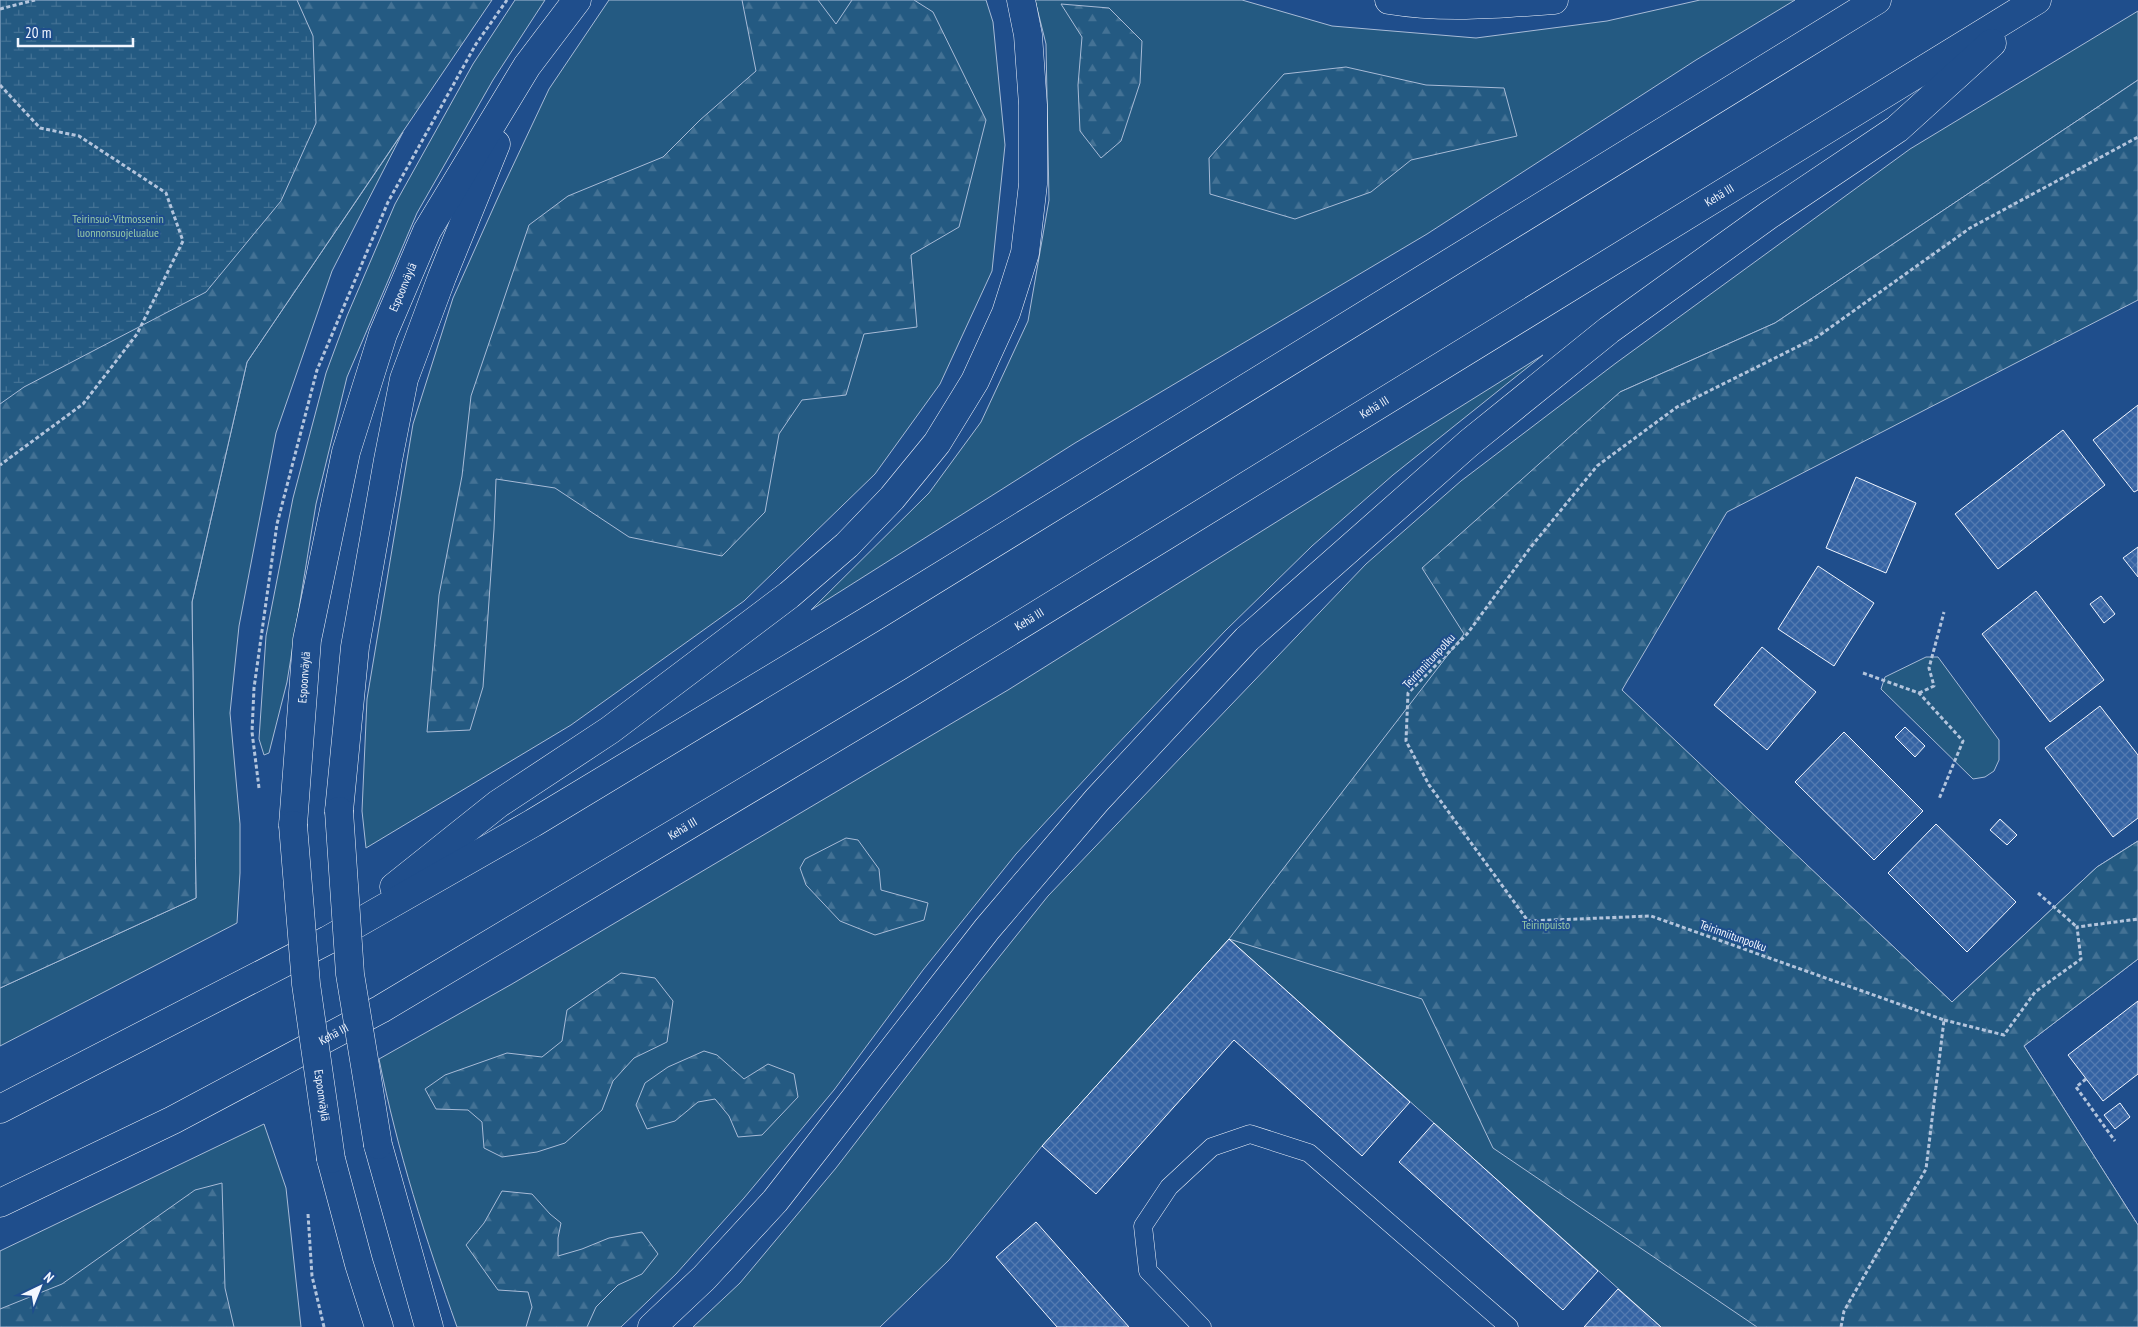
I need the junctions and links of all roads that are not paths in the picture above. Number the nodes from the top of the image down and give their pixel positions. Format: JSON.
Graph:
{"nodes":[{"id":1,"x":577,"y":0,"type":"edge"},
{"id":2,"x":1020,"y":0,"type":"edge"},
{"id":3,"x":1389,"y":0,"type":"edge"},
{"id":4,"x":1554,"y":0,"type":"edge"},
{"id":5,"x":1877,"y":0,"type":"edge"},
{"id":6,"x":2038,"y":0,"type":"edge"},
{"id":7,"x":527,"y":66,"type":"junction"},
{"id":8,"x":328,"y":940,"type":"junction"},
{"id":9,"x":0,"y":1109,"type":"edge"},
{"id":10,"x":0,"y":1203,"type":"edge"},
{"id":11,"x":379,"y":1327,"type":"edge"},
{"id":12,"x":429,"y":1327,"type":"edge"},
{"id":13,"x":652,"y":1327,"type":"edge"},
{"id":14,"x":1202,"y":1327,"type":"edge"},
{"id":15,"x":1509,"y":1327,"type":"edge"}],
"edges":[{"from":1,"to":7,"type":"main road","name":"Espoonväylä"},
{"from":2,"to":8,"type":"main road"},
{"from":3,"to":4,"type":"main road"},
{"from":5,"to":8,"type":"main road"},
{"from":6,"to":10,"type":"main road","name":"Kehä III"},
{"from":6,"to":13,"type":"main road"},
{"from":7,"to":11,"type":"main road","name":"Espoonväylä","bridge":true},
{"from":7,"to":12,"type":"main road","name":"Espoonväylä","bridge":true},
{"from":8,"to":9,"type":"main road"},
{"from":14,"to":15,"type":"lane"}]}
